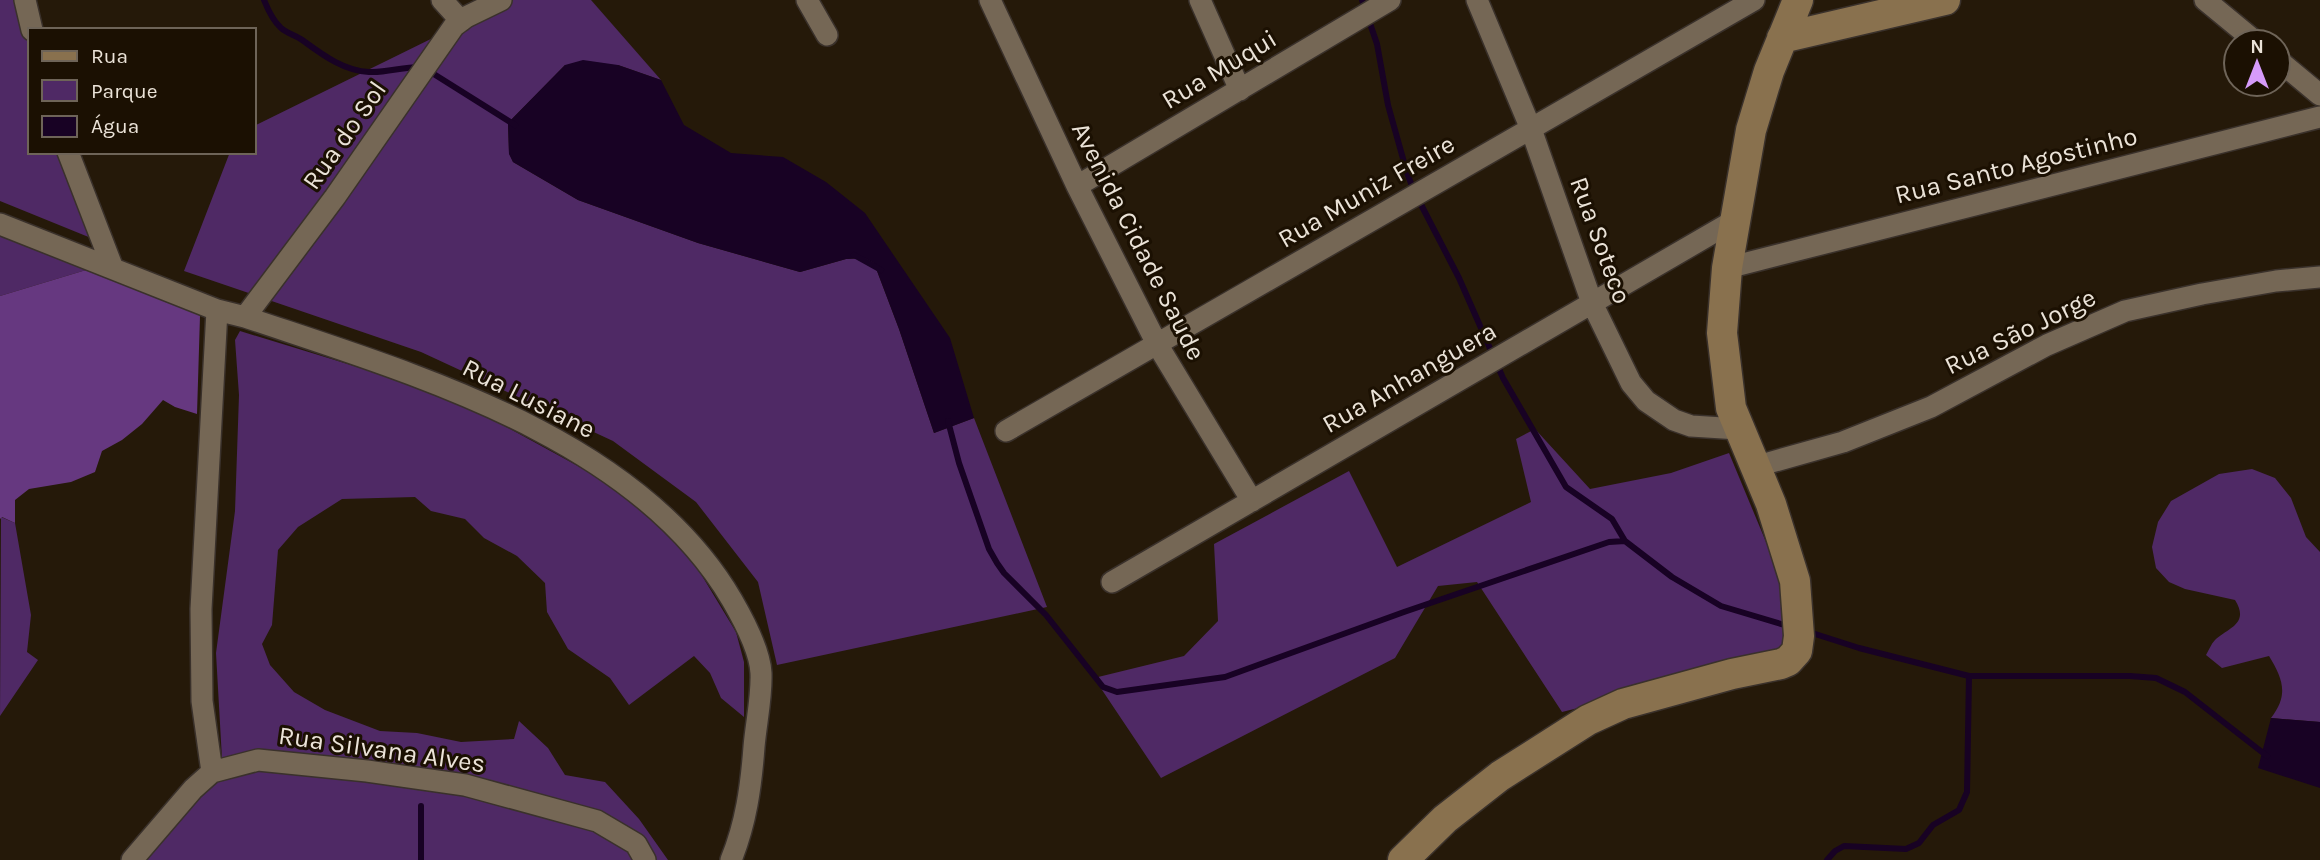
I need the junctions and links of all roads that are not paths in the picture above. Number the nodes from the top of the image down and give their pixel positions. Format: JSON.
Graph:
{"nodes":[{"id":1,"x":25,"y":0,"type":"edge"},
{"id":2,"x":442,"y":0,"type":"edge"},
{"id":3,"x":501,"y":0,"type":"edge"},
{"id":4,"x":807,"y":0,"type":"edge"},
{"id":5,"x":990,"y":0,"type":"edge"},
{"id":6,"x":1200,"y":0,"type":"edge"},
{"id":7,"x":1390,"y":0,"type":"edge"},
{"id":8,"x":1477,"y":0,"type":"edge"},
{"id":9,"x":1755,"y":0,"type":"edge"},
{"id":10,"x":1798,"y":0,"type":"edge"},
{"id":11,"x":1945,"y":0,"type":"edge"},
{"id":12,"x":2205,"y":0,"type":"edge"},
{"id":13,"x":461,"y":21,"type":"junction"},
{"id":14,"x":32,"y":28,"type":"edge"},
{"id":15,"x":2239,"y":28,"type":"edge"},
{"id":16,"x":827,"y":34,"type":"dead end"},
{"id":17,"x":1782,"y":38,"type":"junction"},
{"id":18,"x":2292,"y":72,"type":"edge"},
{"id":19,"x":1240,"y":90,"type":"junction"},
{"id":20,"x":2320,"y":95,"type":"edge"},
{"id":21,"x":2320,"y":117,"type":"edge"},
{"id":22,"x":1531,"y":129,"type":"junction"},
{"id":23,"x":69,"y":154,"type":"edge"},
{"id":24,"x":1077,"y":186,"type":"junction"},
{"id":25,"x":1735,"y":220,"type":"junction"},
{"id":26,"x":0,"y":224,"type":"edge"},
{"id":27,"x":112,"y":267,"type":"junction"},
{"id":28,"x":1727,"y":268,"type":"junction"},
{"id":29,"x":2320,"y":277,"type":"edge"},
{"id":30,"x":1592,"y":303,"type":"junction"},
{"id":31,"x":218,"y":310,"type":"junction"},
{"id":32,"x":245,"y":317,"type":"junction"},
{"id":33,"x":1157,"y":344,"type":"junction"},
{"id":34,"x":1739,"y":429,"type":"junction"},
{"id":35,"x":1006,"y":431,"type":"dead end"},
{"id":36,"x":1754,"y":467,"type":"junction"},
{"id":37,"x":1252,"y":501,"type":"junction"},
{"id":38,"x":1112,"y":582,"type":"dead end"},
{"id":39,"x":212,"y":772,"type":"junction"},
{"id":40,"x":132,"y":860,"type":"edge"},
{"id":41,"x":645,"y":860,"type":"edge"},
{"id":42,"x":731,"y":860,"type":"edge"},
{"id":43,"x":1403,"y":860,"type":"edge"}],
"edges":[{"from":1,"to":14,"type":"street"},
{"from":2,"to":13,"type":"street"},
{"from":3,"to":13,"type":"street","name":"Rua do Sol"},
{"from":4,"to":16,"type":"street"},
{"from":5,"to":24,"type":"street","name":"Avenida Cidade Saude"},
{"from":6,"to":19,"type":"street"},
{"from":7,"to":19,"type":"street","name":"Rua Muqui"},
{"from":8,"to":22,"type":"street","name":"Rua Soteco"},
{"from":9,"to":22,"type":"street","name":"Rua Muniz Freire"},
{"from":10,"to":17,"type":"street"},
{"from":11,"to":17,"type":"street"},
{"from":12,"to":15,"type":"street"},
{"from":13,"to":32,"type":"street","name":"Rua do Sol"},
{"from":17,"to":25,"type":"street"},
{"from":18,"to":20,"type":"street"},
{"from":19,"to":24,"type":"street","name":"Rua Muqui"},
{"from":21,"to":28,"type":"street","name":"Rua Santo Agostinho"},
{"from":22,"to":30,"type":"street","name":"Rua Soteco"},
{"from":22,"to":33,"type":"street","name":"Rua Muniz Freire"},
{"from":23,"to":27,"type":"street"},
{"from":24,"to":33,"type":"street","name":"Avenida Cidade Saude"},
{"from":25,"to":28,"type":"street"},
{"from":25,"to":30,"type":"street","name":"Rua Anhanguera"},
{"from":26,"to":27,"type":"street","name":"Rua Lusiane"},
{"from":27,"to":31,"type":"street","name":"Rua Lusiane"},
{"from":28,"to":34,"type":"street"},
{"from":29,"to":36,"type":"street","name":"Rua São Jorge"},
{"from":30,"to":34,"type":"street","name":"Rua Soteco"},
{"from":30,"to":37,"type":"street","name":"Rua Anhanguera"},
{"from":31,"to":32,"type":"street","name":"Rua Lusiane"},
{"from":31,"to":39,"type":"street"},
{"from":32,"to":42,"type":"street","name":"Rua Lusiane"},
{"from":33,"to":35,"type":"street","name":"Rua Muniz Freire"},
{"from":33,"to":37,"type":"street","name":"Avenida Cidade Saude"},
{"from":34,"to":36,"type":"street"},
{"from":36,"to":43,"type":"street"},
{"from":37,"to":38,"type":"street","name":"Rua Anhanguera"},
{"from":39,"to":40,"type":"street","name":"Rua Silvana Alves"},
{"from":39,"to":41,"type":"street","name":"Rua Silvana Alves"}]}
